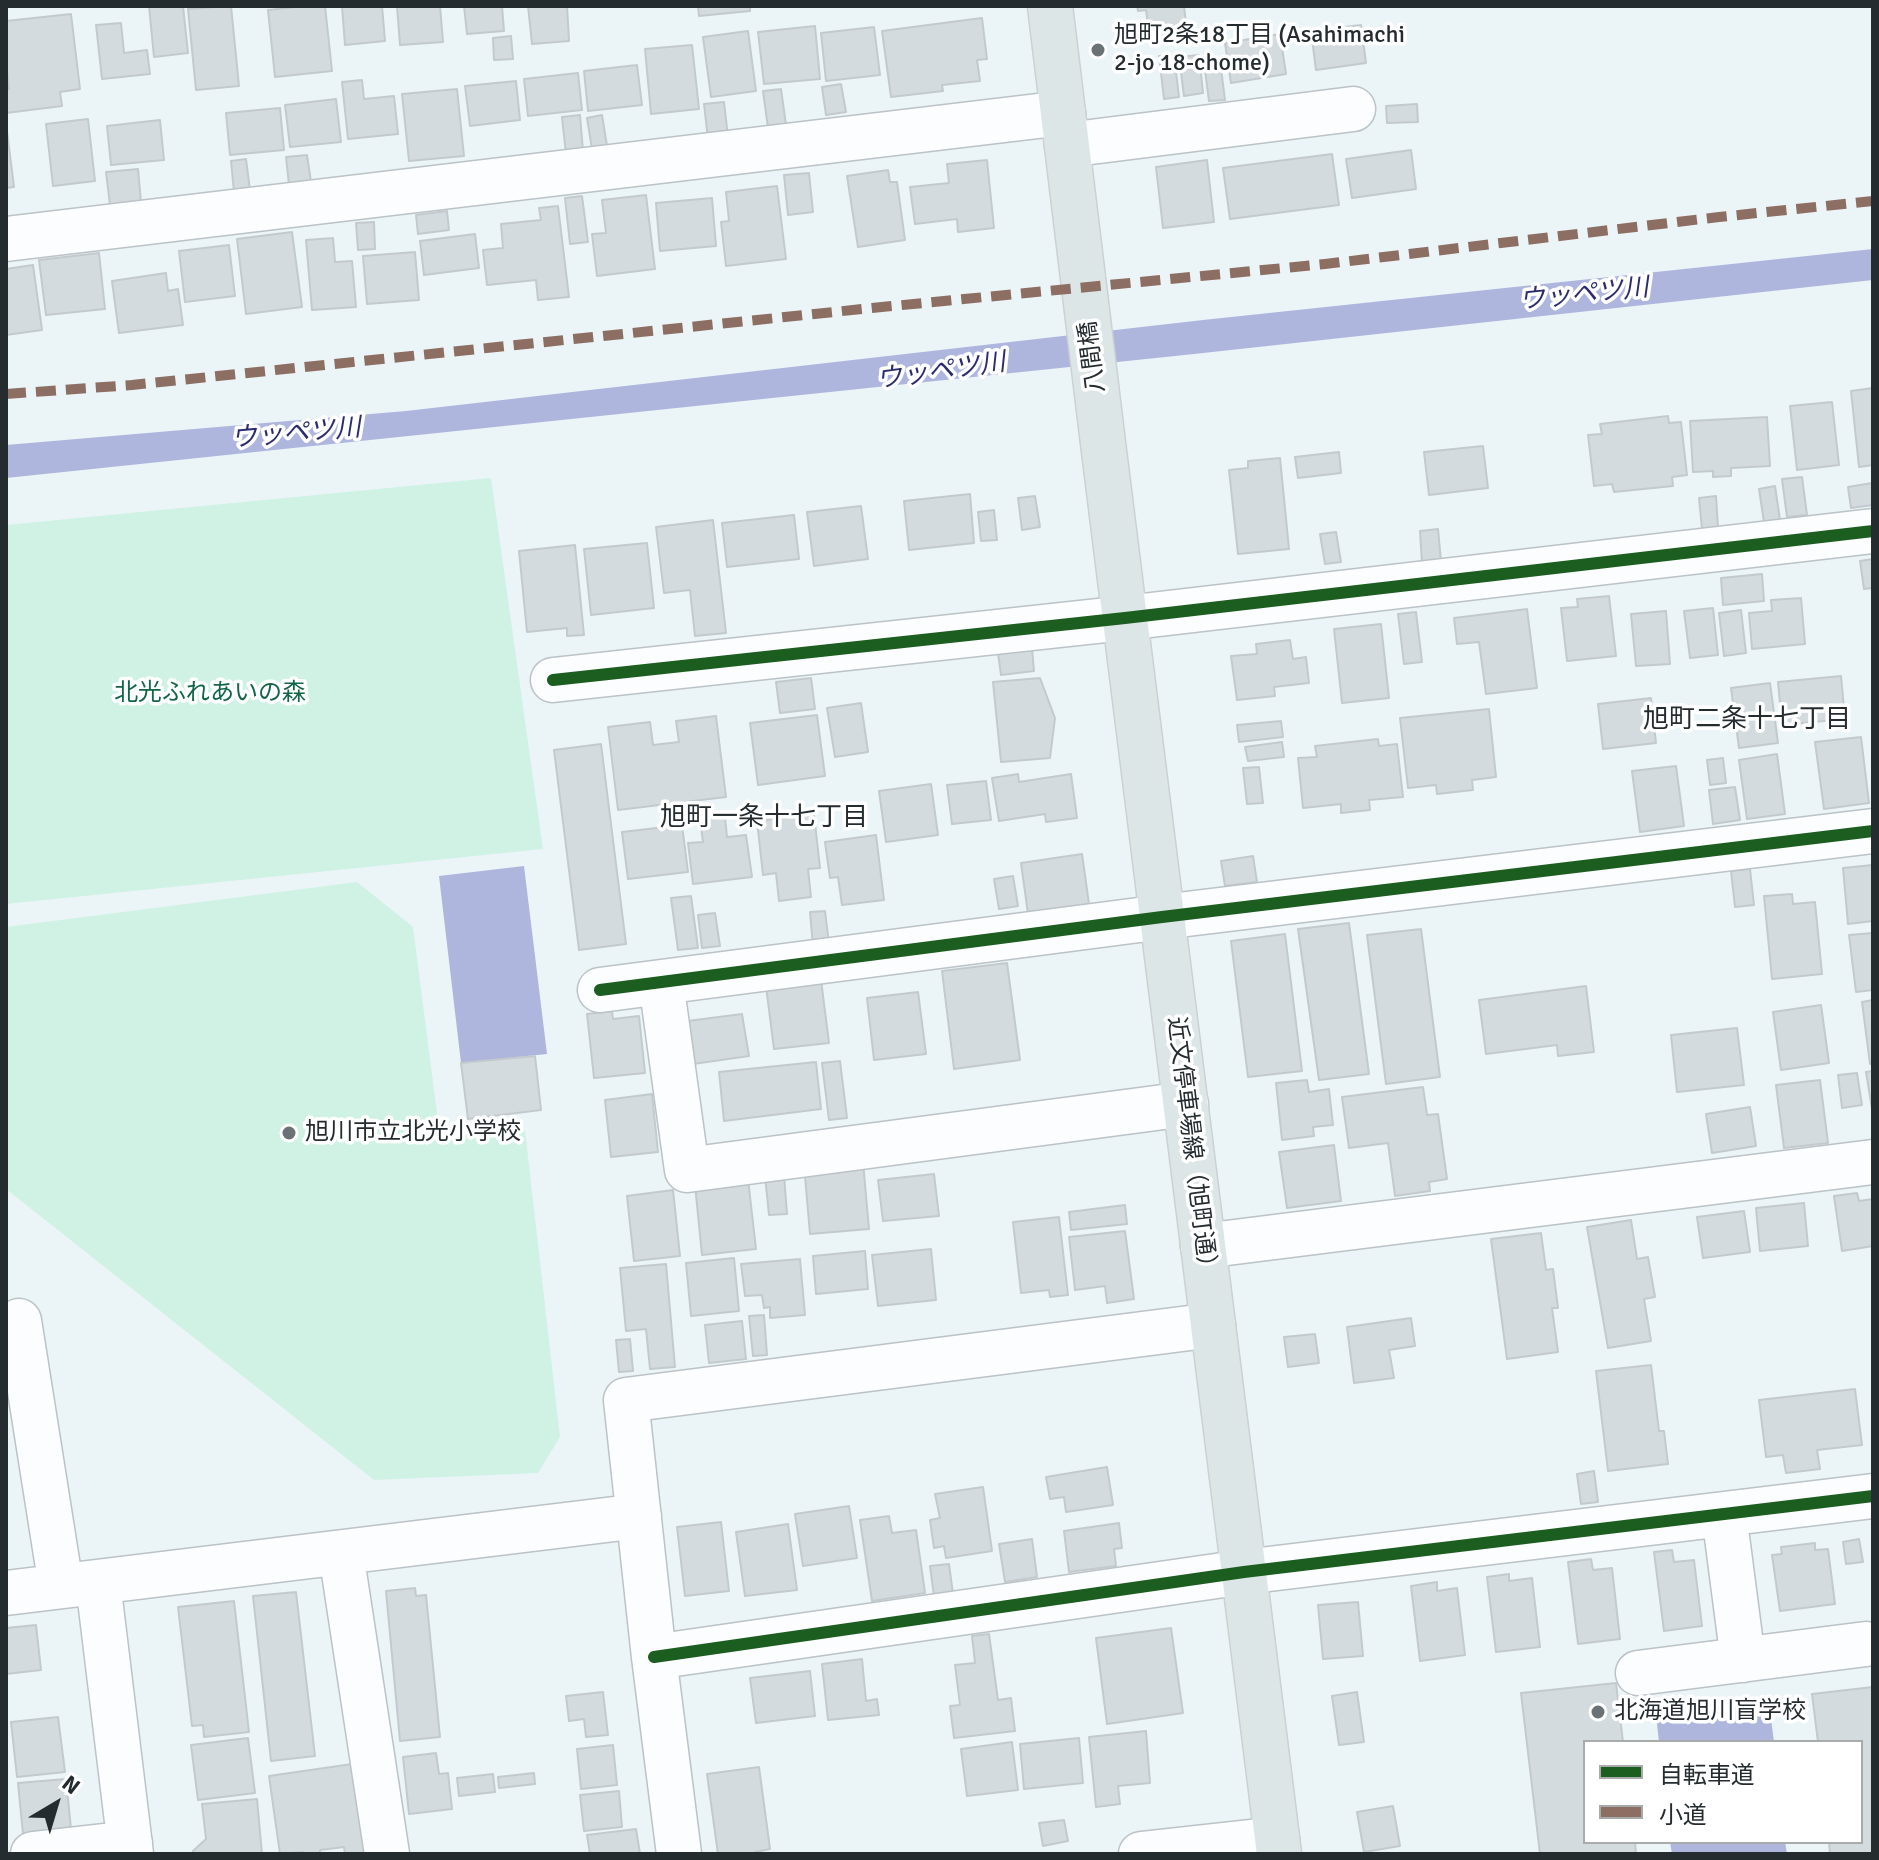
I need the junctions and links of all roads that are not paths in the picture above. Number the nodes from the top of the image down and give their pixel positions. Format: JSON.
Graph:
{"nodes":[{"id":1,"x":1050,"y":6,"type":"edge"},
{"id":2,"x":1353,"y":109,"type":"dead end"},
{"id":3,"x":1065,"y":129,"type":"junction"},
{"id":4,"x":6,"y":239,"type":"edge"},
{"id":5,"x":1103,"y":443,"type":"joint"},
{"id":6,"x":1873,"y":531,"type":"edge"},
{"id":7,"x":1125,"y":618,"type":"junction"},
{"id":8,"x":553,"y":680,"type":"dead end"},
{"id":9,"x":1873,"y":831,"type":"edge"},
{"id":10,"x":1162,"y":917,"type":"junction"},
{"id":11,"x":661,"y":982,"type":"junction"},
{"id":12,"x":600,"y":990,"type":"dead end"},
{"id":13,"x":1186,"y":1104,"type":"junction"},
{"id":14,"x":1873,"y":1162,"type":"edge"},
{"id":15,"x":1203,"y":1246,"type":"junction"},
{"id":16,"x":19,"y":1321,"type":"dead end"},
{"id":17,"x":1213,"y":1325,"type":"junction"},
{"id":18,"x":1873,"y":1496,"type":"edge"},
{"id":19,"x":1724,"y":1514,"type":"junction"},
{"id":20,"x":639,"y":1516,"type":"junction"},
{"id":21,"x":341,"y":1553,"type":"junction"},
{"id":22,"x":1244,"y":1572,"type":"junction"},
{"id":23,"x":80,"y":1585,"type":"junction"},
{"id":24,"x":6,"y":1593,"type":"edge"},
{"id":25,"x":1866,"y":1644,"type":"dead end"},
{"id":26,"x":654,"y":1657,"type":"junction"},
{"id":27,"x":1743,"y":1660,"type":"junction"},
{"id":28,"x":1638,"y":1673,"type":"dead end"},
{"id":29,"x":1278,"y":1846,"type":"edge"},
{"id":30,"x":130,"y":1848,"type":"edge"},
{"id":31,"x":33,"y":1854,"type":"edge"},
{"id":32,"x":387,"y":1854,"type":"edge"},
{"id":33,"x":679,"y":1854,"type":"edge"},
{"id":34,"x":1141,"y":1854,"type":"edge"}],
"edges":[{"from":1,"to":3,"type":"main road"},
{"from":2,"to":3,"type":"street"},
{"from":3,"to":4,"type":"street"},
{"from":3,"to":5,"type":"main road","name":"八間橋"},
{"from":5,"to":7,"type":"main road","name":"近文停車場線（旭町通）"},
{"from":6,"to":7,"type":"street"},
{"from":7,"to":8,"type":"street"},
{"from":7,"to":10,"type":"main road","name":"近文停車場線（旭町通）"},
{"from":9,"to":10,"type":"street"},
{"from":10,"to":11,"type":"street"},
{"from":10,"to":13,"type":"main road","name":"近文停車場線（旭町通）"},
{"from":11,"to":12,"type":"street"},
{"from":11,"to":13,"type":"street"},
{"from":13,"to":15,"type":"main road","name":"近文停車場線（旭町通）"},
{"from":14,"to":15,"type":"street"},
{"from":15,"to":17,"type":"main road","name":"近文停車場線（旭町通）"},
{"from":16,"to":23,"type":"street"},
{"from":17,"to":20,"type":"street"},
{"from":17,"to":22,"type":"main road","name":"近文停車場線（旭町通）"},
{"from":18,"to":19,"type":"street"},
{"from":19,"to":22,"type":"street"},
{"from":19,"to":27,"type":"street"},
{"from":20,"to":21,"type":"street"},
{"from":20,"to":26,"type":"street"},
{"from":21,"to":23,"type":"street"},
{"from":21,"to":32,"type":"street"},
{"from":22,"to":26,"type":"street"},
{"from":22,"to":29,"type":"main road","name":"近文停車場線（旭町通）"},
{"from":23,"to":24,"type":"street"},
{"from":23,"to":30,"type":"street"},
{"from":25,"to":27,"type":"street"},
{"from":26,"to":33,"type":"street"},
{"from":27,"to":28,"type":"street"},
{"from":29,"to":34,"type":"street"},
{"from":30,"to":31,"type":"street"}]}
